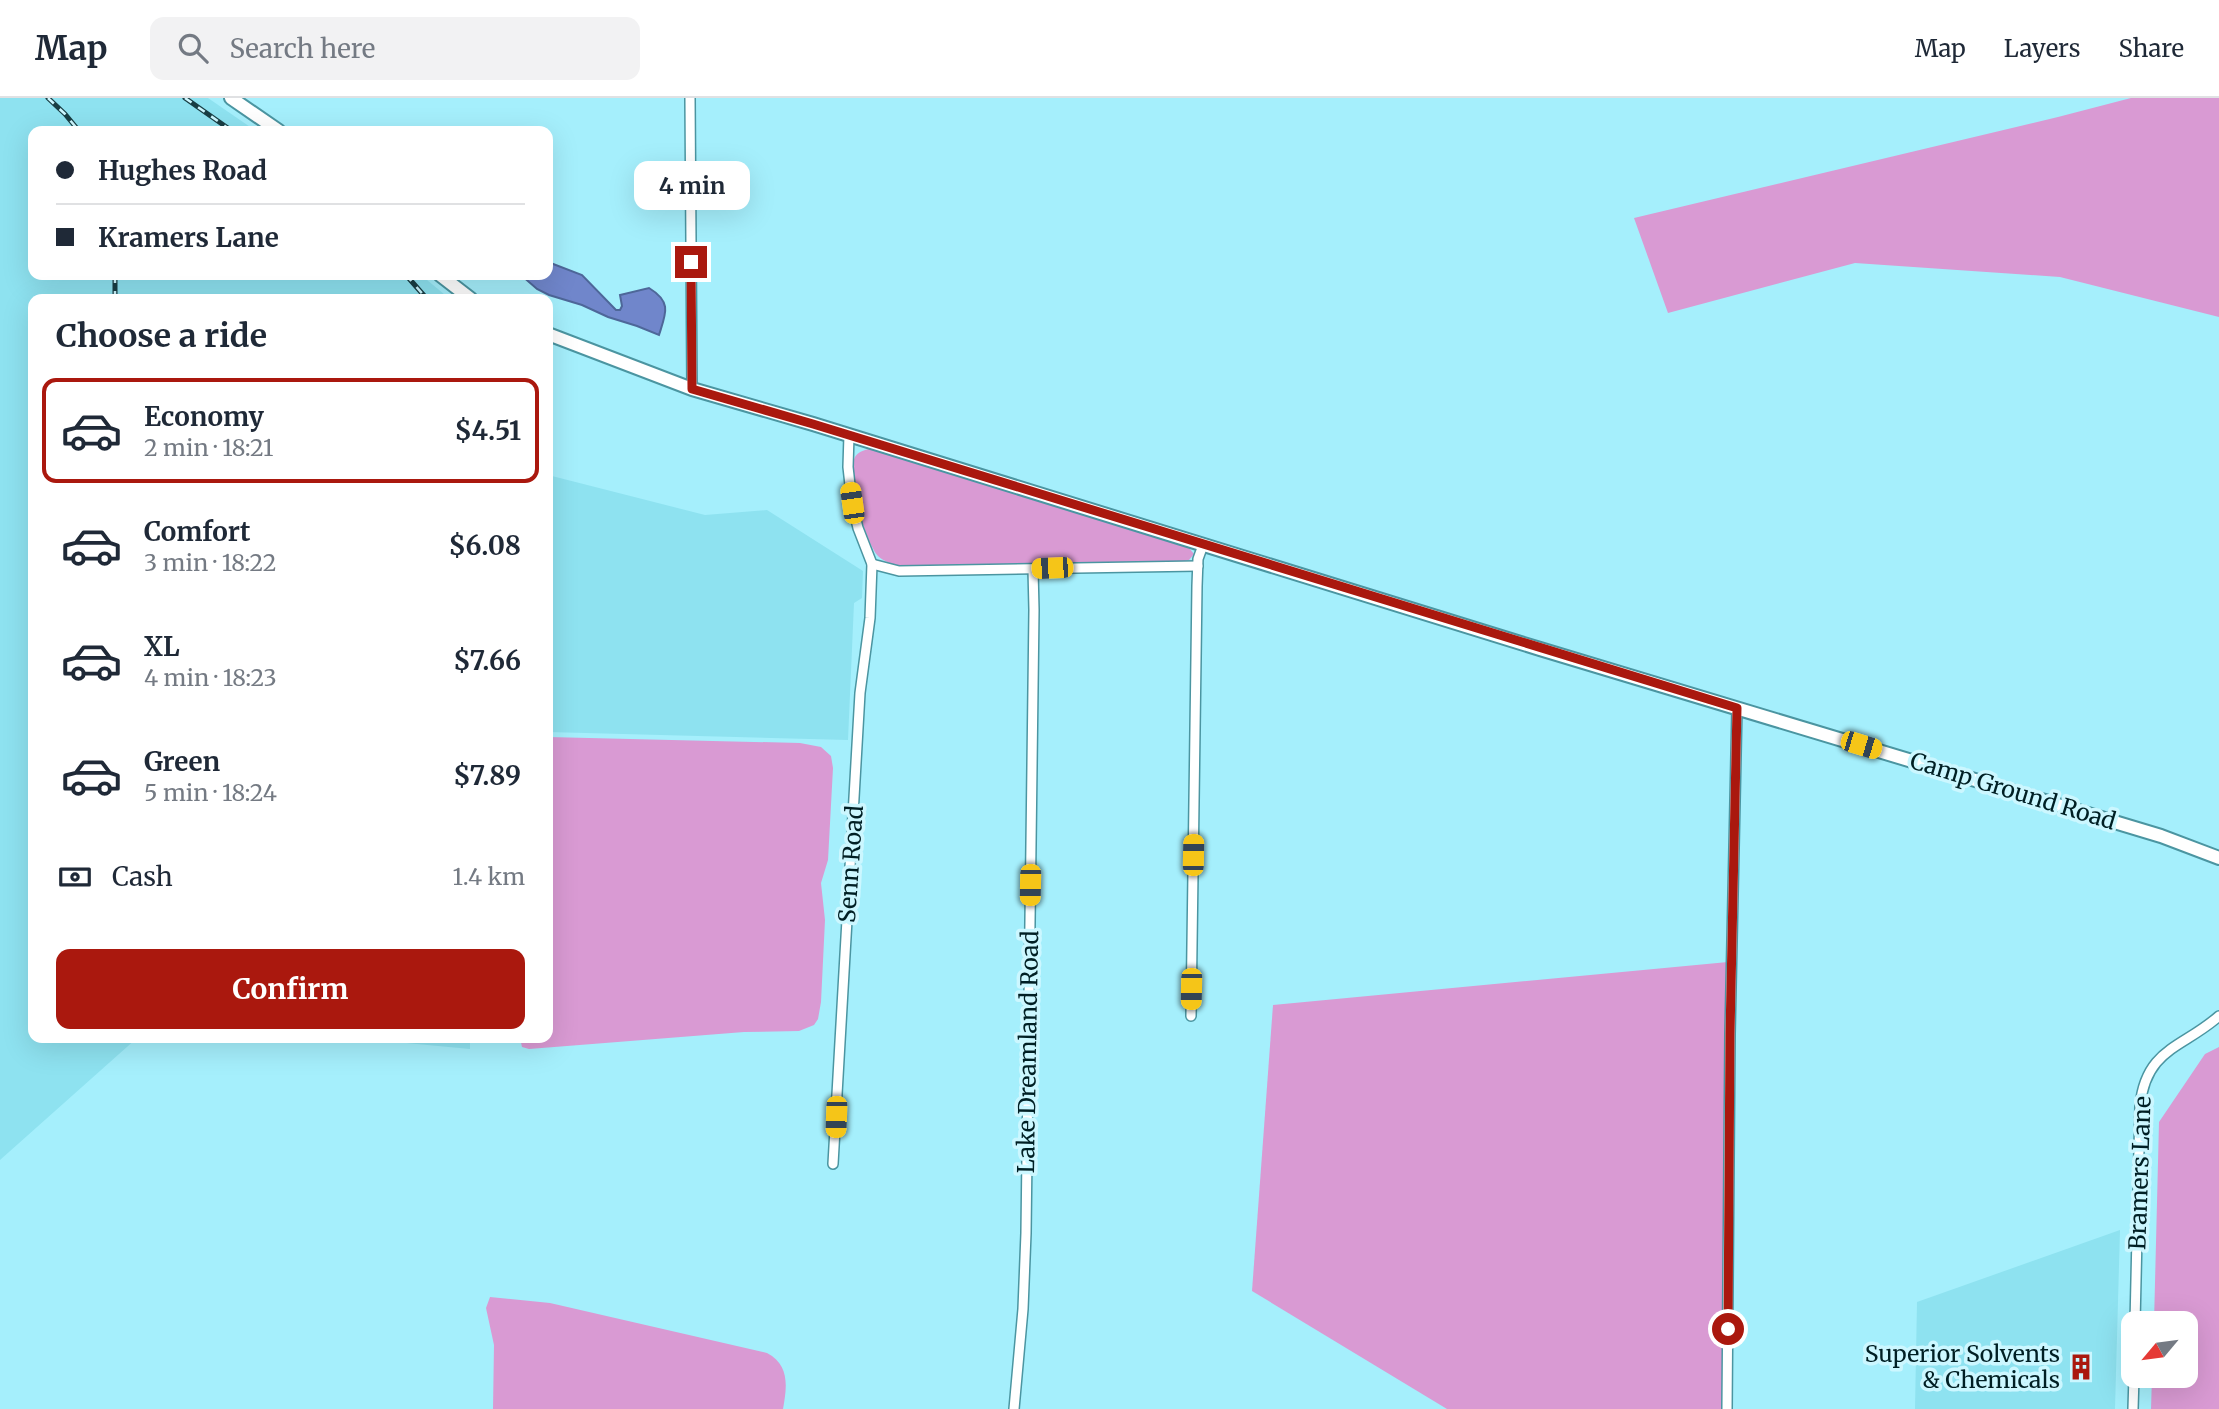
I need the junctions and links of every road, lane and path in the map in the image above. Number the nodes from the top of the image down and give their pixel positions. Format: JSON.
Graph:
{"nodes":[{"id":1,"x":231,"y":98,"type":"edge"},
{"id":2,"x":690,"y":98,"type":"edge"},
{"id":3,"x":272,"y":126,"type":"edge"},
{"id":4,"x":446,"y":280,"type":"edge"},
{"id":5,"x":465,"y":294,"type":"edge"},
{"id":6,"x":553,"y":336,"type":"edge"},
{"id":7,"x":692,"y":389,"type":"junction"},
{"id":8,"x":849,"y":435,"type":"junction"},
{"id":9,"x":1203,"y":545,"type":"junction"},
{"id":10,"x":872,"y":564,"type":"junction"},
{"id":11,"x":1198,"y":566,"type":"junction"},
{"id":12,"x":1033,"y":569,"type":"junction"},
{"id":13,"x":1737,"y":708,"type":"junction"},
{"id":14,"x":2219,"y":858,"type":"edge"},
{"id":15,"x":1191,"y":1016,"type":"dead end"},
{"id":16,"x":2219,"y":1016,"type":"edge"},
{"id":17,"x":833,"y":1164,"type":"dead end"},
{"id":18,"x":2135,"y":1311,"type":"edge"},
{"id":19,"x":2134,"y":1388,"type":"edge"},
{"id":20,"x":1014,"y":1409,"type":"edge"},
{"id":21,"x":1727,"y":1409,"type":"edge"},
{"id":22,"x":2133,"y":1409,"type":"edge"}],
"edges":[{"from":1,"to":3,"type":"street"},
{"from":2,"to":7,"type":"street"},
{"from":4,"to":5,"type":"street"},
{"from":6,"to":7,"type":"street","name":"Camp Ground Road"},
{"from":7,"to":8,"type":"street","name":"Camp Ground Road"},
{"from":8,"to":9,"type":"street","name":"Camp Ground Road"},
{"from":8,"to":10,"type":"street"},
{"from":9,"to":11,"type":"street"},
{"from":9,"to":13,"type":"street","name":"Camp Ground Road"},
{"from":10,"to":12,"type":"street"},
{"from":10,"to":17,"type":"street","name":"Senn Road"},
{"from":11,"to":12,"type":"street"},
{"from":11,"to":15,"type":"street"},
{"from":12,"to":20,"type":"street","name":"Lake Dreamland Road"},
{"from":13,"to":14,"type":"street","name":"Camp Ground Road"},
{"from":13,"to":21,"type":"street"},
{"from":16,"to":18,"type":"street","name":"Bramers Lane"},
{"from":19,"to":22,"type":"street"}]}
